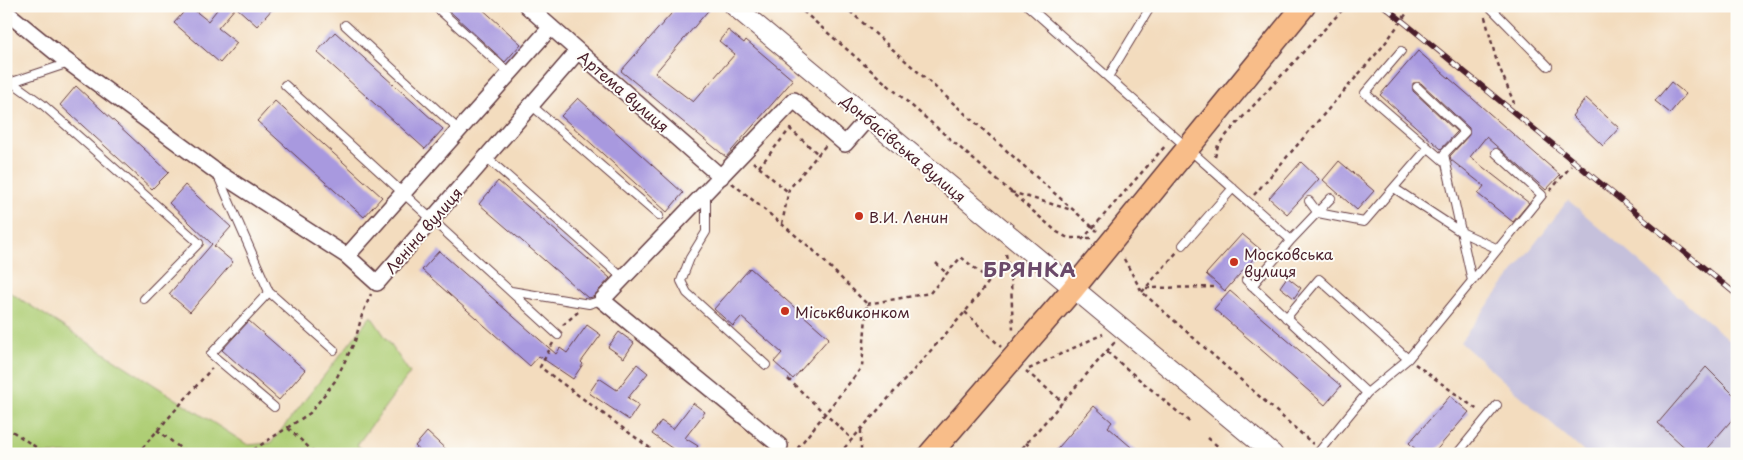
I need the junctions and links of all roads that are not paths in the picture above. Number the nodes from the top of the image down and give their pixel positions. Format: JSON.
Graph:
{"nodes":[{"id":1,"x":434,"y":6,"type":"edge"},
{"id":2,"x":527,"y":6,"type":"edge"},
{"id":3,"x":734,"y":6,"type":"edge"},
{"id":4,"x":1028,"y":6,"type":"edge"},
{"id":5,"x":1042,"y":6,"type":"edge"},
{"id":6,"x":1140,"y":6,"type":"edge"},
{"id":7,"x":1304,"y":6,"type":"edge"},
{"id":8,"x":1490,"y":6,"type":"edge"},
{"id":9,"x":1150,"y":9,"type":"edge"},
{"id":10,"x":6,"y":12,"type":"edge"},
{"id":11,"x":1036,"y":13,"type":"junction"},
{"id":12,"x":345,"y":25,"type":"dead end"},
{"id":13,"x":551,"y":27,"type":"junction"},
{"id":14,"x":578,"y":51,"type":"junction"},
{"id":15,"x":1401,"y":51,"type":"dead end"},
{"id":16,"x":69,"y":63,"type":"junction"},
{"id":17,"x":1548,"y":66,"type":"dead end"},
{"id":18,"x":509,"y":73,"type":"junction"},
{"id":19,"x":1108,"y":77,"type":"junction"},
{"id":20,"x":9,"y":80,"type":"edge"},
{"id":21,"x":285,"y":85,"type":"dead end"},
{"id":22,"x":1417,"y":87,"type":"dead end"},
{"id":23,"x":531,"y":105,"type":"junction"},
{"id":24,"x":868,"y":118,"type":"junction"},
{"id":25,"x":459,"y":130,"type":"junction"},
{"id":26,"x":1180,"y":143,"type":"junction"},
{"id":27,"x":1428,"y":148,"type":"junction"},
{"id":28,"x":1496,"y":154,"type":"dead end"},
{"id":29,"x":486,"y":157,"type":"junction"},
{"id":30,"x":1446,"y":163,"type":"junction"},
{"id":31,"x":217,"y":172,"type":"junction"},
{"id":32,"x":725,"y":179,"type":"junction"},
{"id":33,"x":1233,"y":188,"type":"junction"},
{"id":34,"x":1394,"y":188,"type":"junction"},
{"id":35,"x":706,"y":192,"type":"junction"},
{"id":36,"x":403,"y":193,"type":"junction"},
{"id":37,"x":1331,"y":198,"type":"dead end"},
{"id":38,"x":1309,"y":201,"type":"dead end"},
{"id":39,"x":1318,"y":212,"type":"junction"},
{"id":40,"x":659,"y":216,"type":"dead end"},
{"id":41,"x":432,"y":219,"type":"junction"},
{"id":42,"x":1461,"y":232,"type":"junction"},
{"id":43,"x":1291,"y":240,"type":"junction"},
{"id":44,"x":1183,"y":245,"type":"dead end"},
{"id":45,"x":1498,"y":249,"type":"junction"},
{"id":46,"x":347,"y":256,"type":"junction"},
{"id":47,"x":623,"y":278,"type":"junction"},
{"id":48,"x":1246,"y":280,"type":"dead end"},
{"id":49,"x":1472,"y":281,"type":"junction"},
{"id":50,"x":1252,"y":286,"type":"junction"},
{"id":51,"x":1073,"y":289,"type":"junction"},
{"id":52,"x":511,"y":291,"type":"junction"},
{"id":53,"x":269,"y":292,"type":"junction"},
{"id":54,"x":144,"y":300,"type":"dead end"},
{"id":55,"x":595,"y":302,"type":"junction"},
{"id":56,"x":1286,"y":318,"type":"junction"},
{"id":57,"x":558,"y":335,"type":"road end"},
{"id":58,"x":334,"y":350,"type":"dead end"},
{"id":59,"x":1408,"y":359,"type":"junction"},
{"id":60,"x":766,"y":365,"type":"dead end"},
{"id":61,"x":1367,"y":393,"type":"junction"},
{"id":62,"x":1497,"y":405,"type":"dead end"},
{"id":63,"x":274,"y":407,"type":"dead end"},
{"id":64,"x":787,"y":450,"type":"edge"},
{"id":65,"x":930,"y":454,"type":"edge"},
{"id":66,"x":1273,"y":454,"type":"edge"},
{"id":67,"x":1317,"y":454,"type":"edge"},
{"id":68,"x":1457,"y":454,"type":"edge"}],
"edges":[{"from":1,"to":18,"type":"lane"},
{"from":2,"to":13,"type":"street","name":"Артема вулиця"},
{"from":3,"to":24,"type":"street","name":"Донбасівська вулиця"},
{"from":4,"to":11,"type":"lane"},
{"from":5,"to":11,"type":"lane"},
{"from":6,"to":9,"type":"lane"},
{"from":7,"to":26,"type":"main road"},
{"from":8,"to":17,"type":"lane"},
{"from":9,"to":19,"type":"lane"},
{"from":10,"to":16,"type":"street","name":"Леніна вулиця"},
{"from":11,"to":19,"type":"lane"},
{"from":12,"to":25,"type":"lane"},
{"from":13,"to":14,"type":"street","name":"Артема вулиця"},
{"from":13,"to":18,"type":"street"},
{"from":14,"to":23,"type":"street","name":"Леніна вулиця"},
{"from":14,"to":32,"type":"street","name":"Артема вулиця"},
{"from":15,"to":27,"type":"lane"},
{"from":16,"to":20,"type":"lane"},
{"from":16,"to":31,"type":"street","name":"Леніна вулиця"},
{"from":18,"to":25,"type":"street"},
{"from":19,"to":26,"type":"lane"},
{"from":20,"to":54,"type":"lane"},
{"from":21,"to":36,"type":"lane"},
{"from":22,"to":30,"type":"lane"},
{"from":23,"to":29,"type":"street","name":"Леніна вулиця"},
{"from":23,"to":40,"type":"lane"},
{"from":24,"to":32,"type":"street"},
{"from":24,"to":51,"type":"street","name":"Донбасівська вулиця"},
{"from":25,"to":36,"type":"street"},
{"from":26,"to":33,"type":"lane"},
{"from":26,"to":51,"type":"main road"},
{"from":27,"to":30,"type":"lane"},
{"from":27,"to":34,"type":"lane"},
{"from":28,"to":45,"type":"lane"},
{"from":29,"to":41,"type":"street","name":"Леніна вулиця"},
{"from":29,"to":47,"type":"lane"},
{"from":30,"to":42,"type":"lane"},
{"from":31,"to":46,"type":"street","name":"Леніна вулиця"},
{"from":31,"to":53,"type":"lane"},
{"from":32,"to":35,"type":"street"},
{"from":33,"to":43,"type":"lane"},
{"from":33,"to":44,"type":"lane"},
{"from":34,"to":39,"type":"lane"},
{"from":34,"to":42,"type":"lane"},
{"from":35,"to":47,"type":"street"},
{"from":35,"to":60,"type":"lane"},
{"from":36,"to":41,"type":"lane"},
{"from":36,"to":46,"type":"street"},
{"from":37,"to":39,"type":"lane"},
{"from":38,"to":39,"type":"lane"},
{"from":39,"to":43,"type":"lane"},
{"from":41,"to":46,"type":"street","name":"Леніна вулиця"},
{"from":41,"to":52,"type":"lane"},
{"from":42,"to":45,"type":"lane"},
{"from":42,"to":49,"type":"lane"},
{"from":43,"to":50,"type":"lane"},
{"from":45,"to":49,"type":"lane"},
{"from":47,"to":55,"type":"street"},
{"from":48,"to":50,"type":"lane"},
{"from":49,"to":59,"type":"lane"},
{"from":50,"to":56,"type":"lane"},
{"from":51,"to":65,"type":"main road"},
{"from":51,"to":66,"type":"street","name":"Донбасівська вулиця"},
{"from":52,"to":55,"type":"lane"},
{"from":52,"to":57,"type":"lane"},
{"from":53,"to":58,"type":"lane"},
{"from":53,"to":63,"type":"lane"},
{"from":55,"to":64,"type":"street"},
{"from":56,"to":59,"type":"lane"},
{"from":56,"to":61,"type":"lane"},
{"from":59,"to":61,"type":"lane"},
{"from":61,"to":67,"type":"lane"},
{"from":62,"to":68,"type":"lane"}]}
